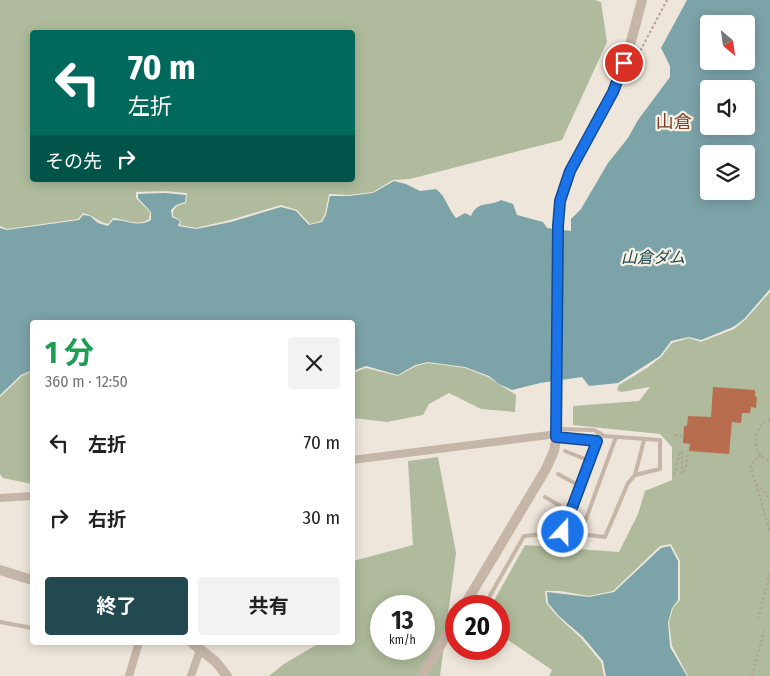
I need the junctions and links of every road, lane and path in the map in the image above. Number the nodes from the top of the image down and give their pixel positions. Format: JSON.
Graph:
{"nodes":[{"id":1,"x":642,"y":0,"type":"edge"},
{"id":2,"x":770,"y":419,"type":"edge"},
{"id":3,"x":557,"y":433,"type":"junction"},
{"id":4,"x":602,"y":434,"type":"junction"},
{"id":5,"x":675,"y":435,"type":"dead end"},
{"id":6,"x":682,"y":436,"type":"dead end"},
{"id":7,"x":616,"y":437,"type":"junction"},
{"id":8,"x":644,"y":440,"type":"junction"},
{"id":9,"x":597,"y":441,"type":"junction"},
{"id":10,"x":565,"y":451,"type":"dead end"},
{"id":11,"x":688,"y":452,"type":"dead end"},
{"id":12,"x":761,"y":455,"type":"junction"},
{"id":13,"x":355,"y":460,"type":"edge"},
{"id":14,"x":590,"y":461,"type":"junction"},
{"id":15,"x":770,"y":461,"type":"edge"},
{"id":16,"x":558,"y":474,"type":"dead end"},
{"id":17,"x":635,"y":474,"type":"junction"},
{"id":18,"x":674,"y":475,"type":"dead end"},
{"id":19,"x":755,"y":481,"type":"junction"},
{"id":20,"x":580,"y":486,"type":"junction"},
{"id":21,"x":30,"y":496,"type":"edge"},
{"id":22,"x":546,"y":497,"type":"dead end"},
{"id":23,"x":0,"y":498,"type":"edge"},
{"id":24,"x":770,"y":500,"type":"edge"},
{"id":25,"x":570,"y":512,"type":"junction"},
{"id":26,"x":770,"y":531,"type":"edge"},
{"id":27,"x":563,"y":532,"type":"junction"},
{"id":28,"x":580,"y":535,"type":"junction"},
{"id":29,"x":0,"y":570,"type":"edge"},
{"id":30,"x":770,"y":573,"type":"edge"},
{"id":31,"x":30,"y":579,"type":"edge"},
{"id":32,"x":471,"y":595,"type":"edge"},
{"id":33,"x":490,"y":595,"type":"edge"},
{"id":34,"x":758,"y":619,"type":"dead end"},
{"id":35,"x":0,"y":622,"type":"edge"},
{"id":36,"x":30,"y":628,"type":"edge"},
{"id":37,"x":764,"y":631,"type":"dead end"},
{"id":38,"x":445,"y":637,"type":"edge"},
{"id":39,"x":138,"y":645,"type":"edge"},
{"id":40,"x":194,"y":645,"type":"edge"},
{"id":41,"x":200,"y":650,"type":"junction"},
{"id":42,"x":128,"y":676,"type":"edge"},
{"id":43,"x":191,"y":676,"type":"edge"},
{"id":44,"x":227,"y":676,"type":"edge"},
{"id":45,"x":422,"y":676,"type":"edge"},
{"id":46,"x":752,"y":676,"type":"edge"}],
"edges":[{"from":1,"to":3,"type":"street"},
{"from":2,"to":12,"type":"path"},
{"from":3,"to":4,"type":"lane"},
{"from":3,"to":9,"type":"lane"},
{"from":3,"to":13,"type":"street"},
{"from":3,"to":32,"type":"street"},
{"from":4,"to":7,"type":"lane"},
{"from":4,"to":9,"type":"lane"},
{"from":5,"to":6,"type":"path"},
{"from":7,"to":8,"type":"lane"},
{"from":7,"to":28,"type":"lane"},
{"from":8,"to":17,"type":"lane"},
{"from":8,"to":17,"type":"lane"},
{"from":9,"to":14,"type":"lane"},
{"from":10,"to":14,"type":"lane"},
{"from":11,"to":18,"type":"path"},
{"from":12,"to":15,"type":"path"},
{"from":12,"to":19,"type":"path"},
{"from":14,"to":20,"type":"lane"},
{"from":16,"to":20,"type":"lane"},
{"from":17,"to":28,"type":"lane"},
{"from":19,"to":24,"type":"path"},
{"from":19,"to":26,"type":"path"},
{"from":20,"to":25,"type":"lane"},
{"from":21,"to":23,"type":"street"},
{"from":22,"to":25,"type":"lane"},
{"from":25,"to":27,"type":"lane"},
{"from":27,"to":28,"type":"lane"},
{"from":27,"to":33,"type":"lane"},
{"from":29,"to":31,"type":"street"},
{"from":30,"to":34,"type":"path"},
{"from":35,"to":36,"type":"lane"},
{"from":37,"to":46,"type":"path"},
{"from":38,"to":45,"type":"street"},
{"from":39,"to":42,"type":"street"},
{"from":40,"to":41,"type":"street"},
{"from":41,"to":43,"type":"street"},
{"from":41,"to":44,"type":"street"}]}
